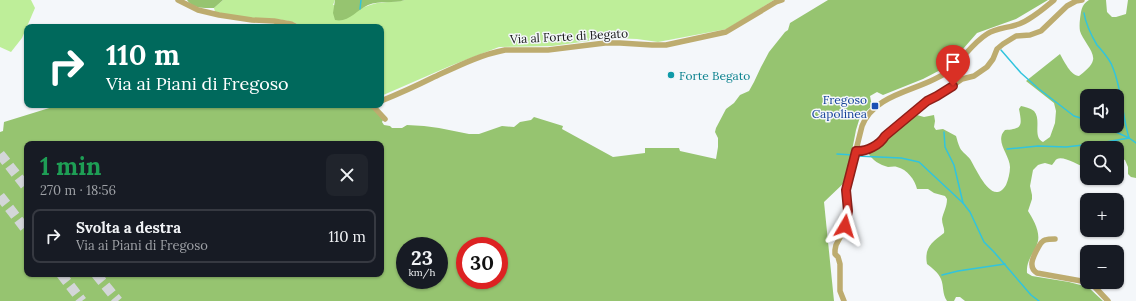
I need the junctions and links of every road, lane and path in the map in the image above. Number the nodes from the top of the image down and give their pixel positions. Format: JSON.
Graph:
{"nodes":[{"id":1,"x":178,"y":0,"type":"edge"},
{"id":2,"x":782,"y":0,"type":"edge"},
{"id":3,"x":1054,"y":0,"type":"edge"},
{"id":4,"x":1082,"y":0,"type":"edge"},
{"id":5,"x":291,"y":24,"type":"edge"},
{"id":6,"x":384,"y":100,"type":"edge"},
{"id":7,"x":375,"y":108,"type":"edge"},
{"id":8,"x":385,"y":119,"type":"dead end"},
{"id":9,"x":856,"y":151,"type":"junction"},
{"id":10,"x":1055,"y":239,"type":"dead end"},
{"id":11,"x":1080,"y":281,"type":"edge"},
{"id":12,"x":1097,"y":289,"type":"edge"},
{"id":13,"x":844,"y":301,"type":"edge"},
{"id":14,"x":1108,"y":301,"type":"edge"}],
"edges":[{"from":1,"to":5,"type":"street"},
{"from":2,"to":6,"type":"street","name":"Via al Forte di Begato"},
{"from":3,"to":9,"type":"street"},
{"from":4,"to":9,"type":"street"},
{"from":7,"to":8,"type":"street"},
{"from":9,"to":13,"type":"street"},
{"from":10,"to":11,"type":"street"},
{"from":12,"to":14,"type":"street"}]}
